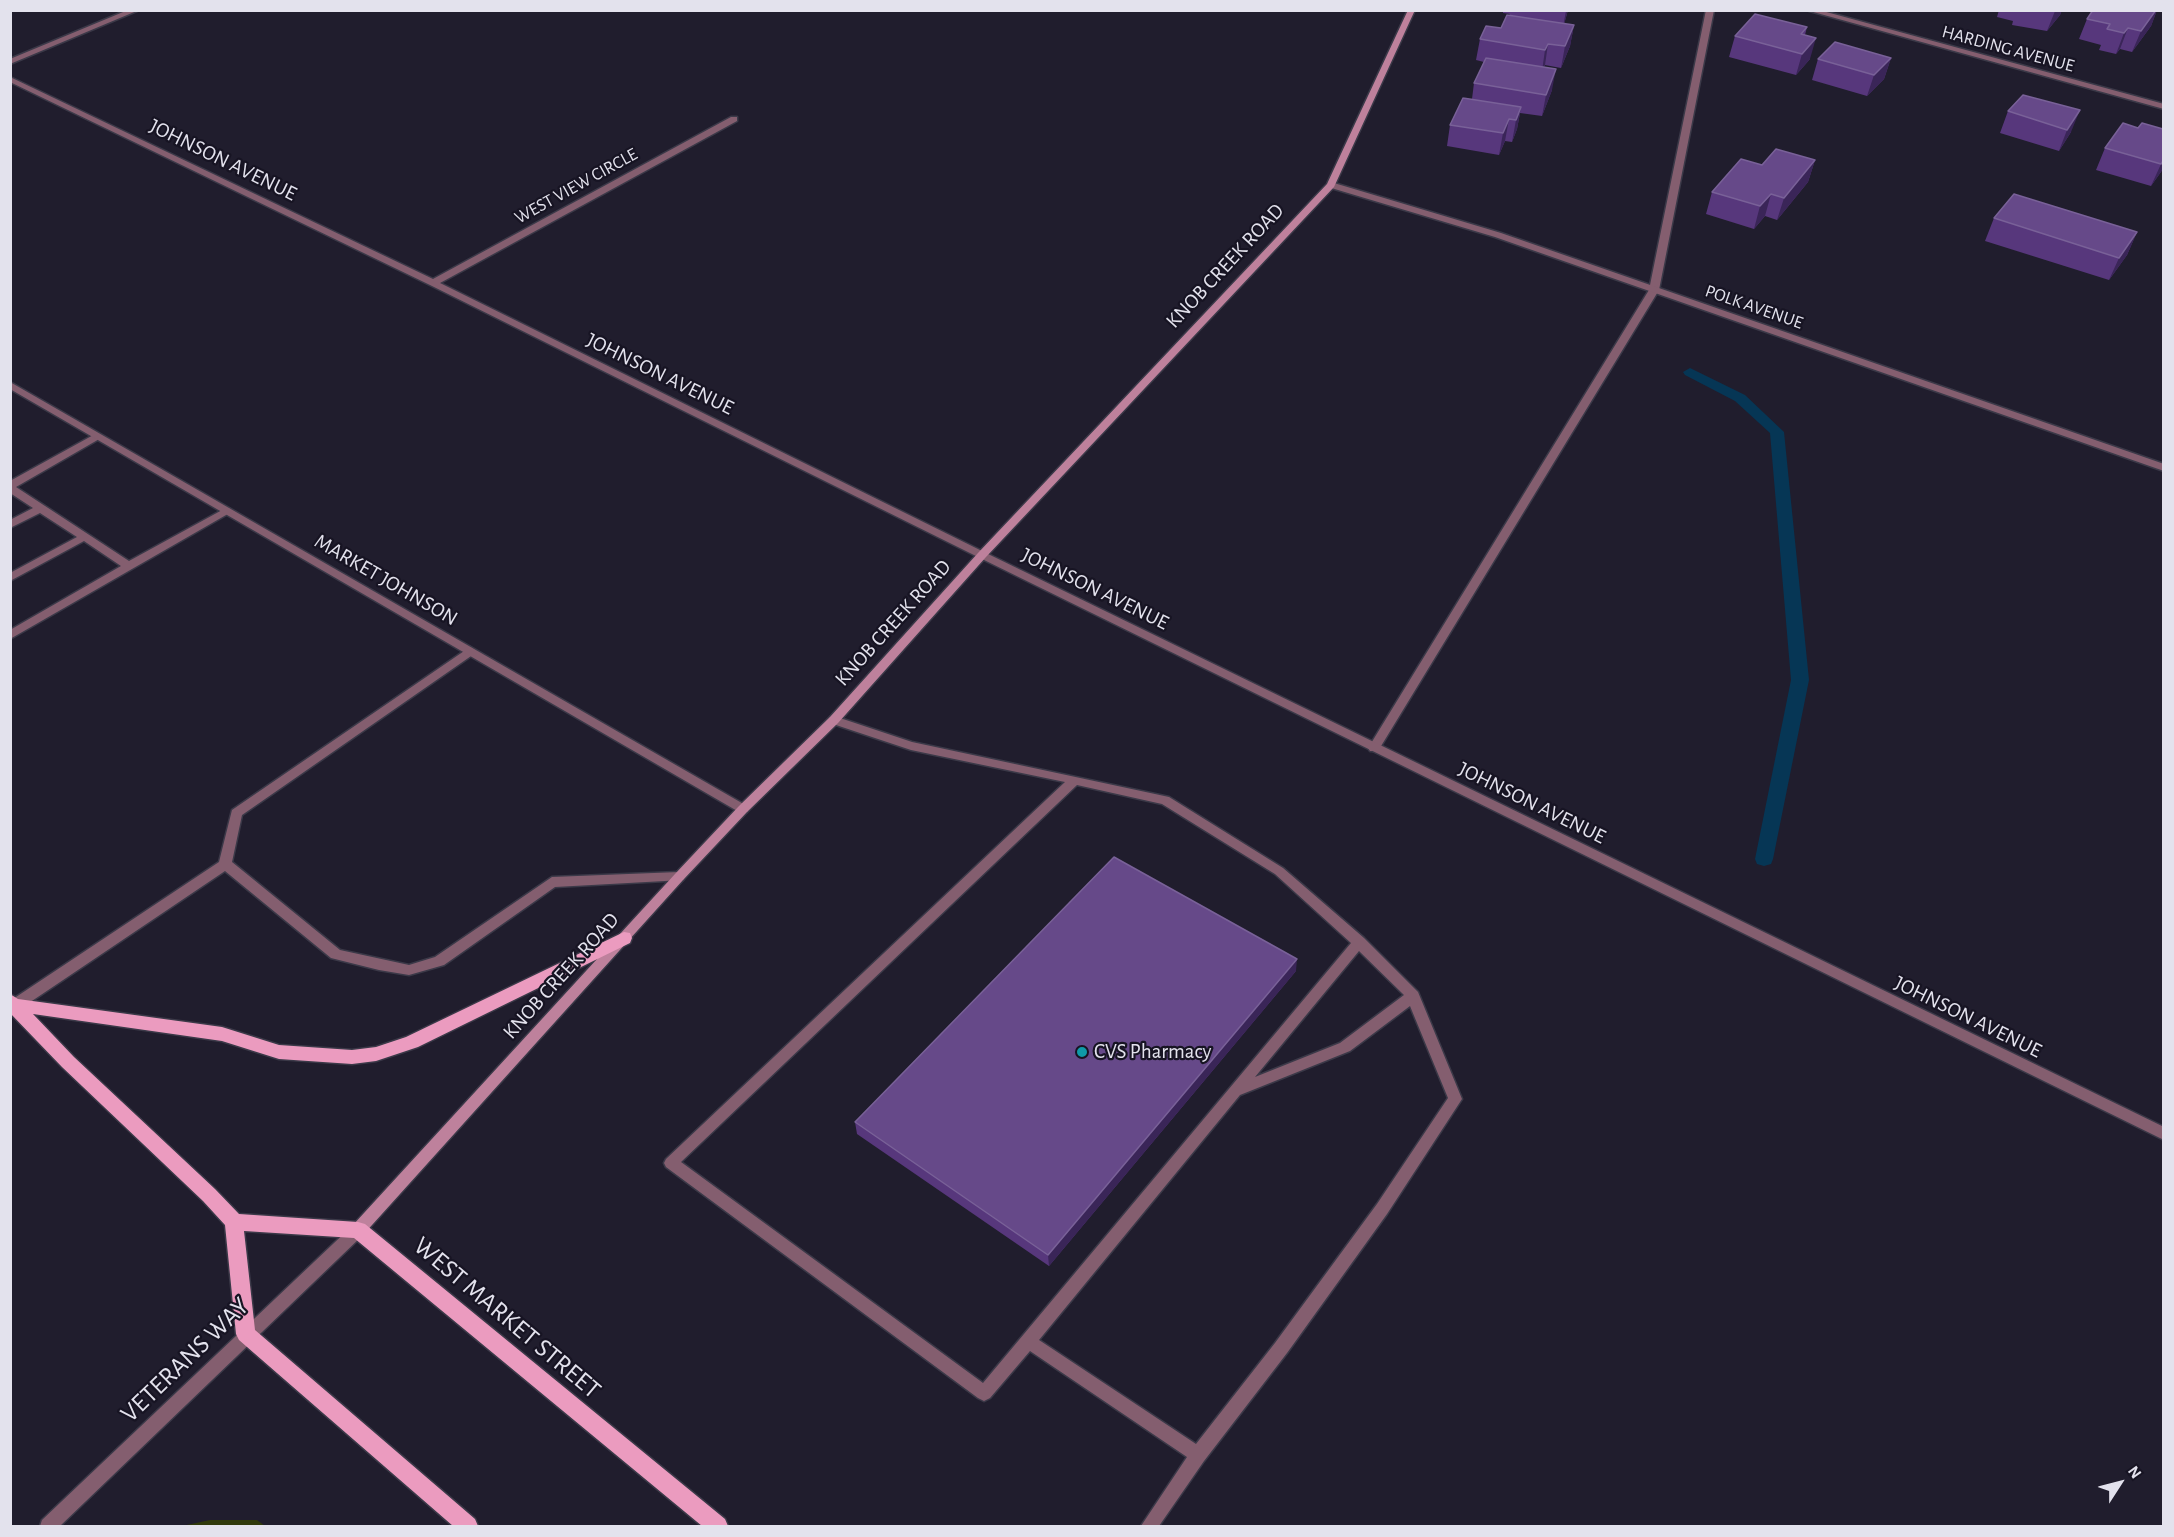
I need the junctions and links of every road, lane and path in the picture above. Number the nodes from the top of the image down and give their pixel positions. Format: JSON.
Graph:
{"nodes":[{"id":1,"x":136,"y":10,"type":"edge"},
{"id":2,"x":1412,"y":10,"type":"edge"},
{"id":3,"x":1710,"y":10,"type":"edge"},
{"id":4,"x":1809,"y":10,"type":"edge"},
{"id":5,"x":10,"y":62,"type":"edge"},
{"id":6,"x":10,"y":79,"type":"edge"},
{"id":7,"x":2163,"y":107,"type":"edge"},
{"id":8,"x":734,"y":119,"type":"dead end"},
{"id":9,"x":1331,"y":184,"type":"junction"},
{"id":10,"x":433,"y":283,"type":"junction"},
{"id":11,"x":1654,"y":290,"type":"junction"},
{"id":12,"x":10,"y":385,"type":"edge"},
{"id":13,"x":98,"y":436,"type":"junction"},
{"id":14,"x":2163,"y":468,"type":"edge"},
{"id":15,"x":10,"y":487,"type":"edge"},
{"id":16,"x":41,"y":508,"type":"junction"},
{"id":17,"x":228,"y":511,"type":"junction"},
{"id":18,"x":10,"y":525,"type":"edge"},
{"id":19,"x":84,"y":537,"type":"junction"},
{"id":20,"x":982,"y":555,"type":"junction"},
{"id":21,"x":129,"y":566,"type":"junction"},
{"id":22,"x":10,"y":578,"type":"edge"},
{"id":23,"x":10,"y":635,"type":"edge"},
{"id":24,"x":470,"y":651,"type":"junction"},
{"id":25,"x":834,"y":720,"type":"junction"},
{"id":26,"x":1374,"y":748,"type":"junction"},
{"id":27,"x":1075,"y":780,"type":"junction"},
{"id":28,"x":742,"y":809,"type":"junction"},
{"id":29,"x":225,"y":864,"type":"junction"},
{"id":30,"x":680,"y":877,"type":"junction"},
{"id":31,"x":624,"y":938,"type":"junction"},
{"id":32,"x":1359,"y":942,"type":"junction"},
{"id":33,"x":1413,"y":996,"type":"junction"},
{"id":34,"x":13,"y":1003,"type":"edge"},
{"id":35,"x":1235,"y":1091,"type":"junction"},
{"id":36,"x":2163,"y":1134,"type":"edge"},
{"id":37,"x":234,"y":1222,"type":"junction"},
{"id":38,"x":358,"y":1230,"type":"junction"},
{"id":39,"x":246,"y":1334,"type":"junction"},
{"id":40,"x":1029,"y":1341,"type":"junction"},
{"id":41,"x":1198,"y":1455,"type":"junction"},
{"id":42,"x":48,"y":1527,"type":"edge"},
{"id":43,"x":468,"y":1527,"type":"edge"},
{"id":44,"x":718,"y":1527,"type":"edge"},
{"id":45,"x":1149,"y":1527,"type":"edge"}],
"edges":[{"from":1,"to":5,"type":"street"},
{"from":2,"to":9,"type":"main road","name":"KNOB CREEK ROAD"},
{"from":3,"to":11,"type":"street"},
{"from":4,"to":7,"type":"street","name":"HARDING AVENUE"},
{"from":6,"to":10,"type":"street","name":"JOHNSON AVENUE"},
{"from":8,"to":10,"type":"street","name":"WEST VIEW CIRCLE"},
{"from":9,"to":11,"type":"street","name":"POLK AVENUE"},
{"from":9,"to":20,"type":"main road","name":"KNOB CREEK ROAD"},
{"from":10,"to":20,"type":"street","name":"JOHNSON AVENUE"},
{"from":11,"to":14,"type":"street","name":"POLK AVENUE"},
{"from":11,"to":26,"type":"street"},
{"from":12,"to":13,"type":"street","name":"MARKET JOHNSON"},
{"from":13,"to":15,"type":"street"},
{"from":13,"to":17,"type":"street","name":"MARKET JOHNSON"},
{"from":15,"to":16,"type":"street"},
{"from":16,"to":18,"type":"street"},
{"from":16,"to":19,"type":"street"},
{"from":17,"to":21,"type":"street"},
{"from":17,"to":24,"type":"street","name":"MARKET JOHNSON"},
{"from":19,"to":21,"type":"street"},
{"from":19,"to":22,"type":"street"},
{"from":20,"to":25,"type":"main road","name":"KNOB CREEK ROAD"},
{"from":20,"to":26,"type":"street","name":"JOHNSON AVENUE"},
{"from":21,"to":23,"type":"street"},
{"from":24,"to":28,"type":"street","name":"MARKET JOHNSON"},
{"from":24,"to":29,"type":"street"},
{"from":25,"to":27,"type":"street"},
{"from":25,"to":28,"type":"main road","name":"KNOB CREEK ROAD"},
{"from":26,"to":36,"type":"street","name":"JOHNSON AVENUE"},
{"from":27,"to":32,"type":"street"},
{"from":27,"to":40,"type":"street"},
{"from":28,"to":30,"type":"main road","name":"KNOB CREEK ROAD"},
{"from":29,"to":30,"type":"street"},
{"from":29,"to":34,"type":"street"},
{"from":30,"to":31,"type":"main road","name":"KNOB CREEK ROAD"},
{"from":31,"to":34,"type":"main road"},
{"from":31,"to":38,"type":"main road","name":"KNOB CREEK ROAD"},
{"from":32,"to":33,"type":"street"},
{"from":32,"to":35,"type":"street"},
{"from":33,"to":35,"type":"street"},
{"from":33,"to":41,"type":"street"},
{"from":34,"to":37,"type":"main road"},
{"from":35,"to":40,"type":"street"},
{"from":37,"to":38,"type":"main road"},
{"from":37,"to":39,"type":"main road"},
{"from":38,"to":39,"type":"street","name":"VETERANS WAY"},
{"from":38,"to":44,"type":"main road","name":"WEST MARKET STREET"},
{"from":39,"to":42,"type":"street","name":"VETERANS WAY"},
{"from":39,"to":43,"type":"main road"},
{"from":40,"to":41,"type":"street"},
{"from":41,"to":45,"type":"street"}]}
